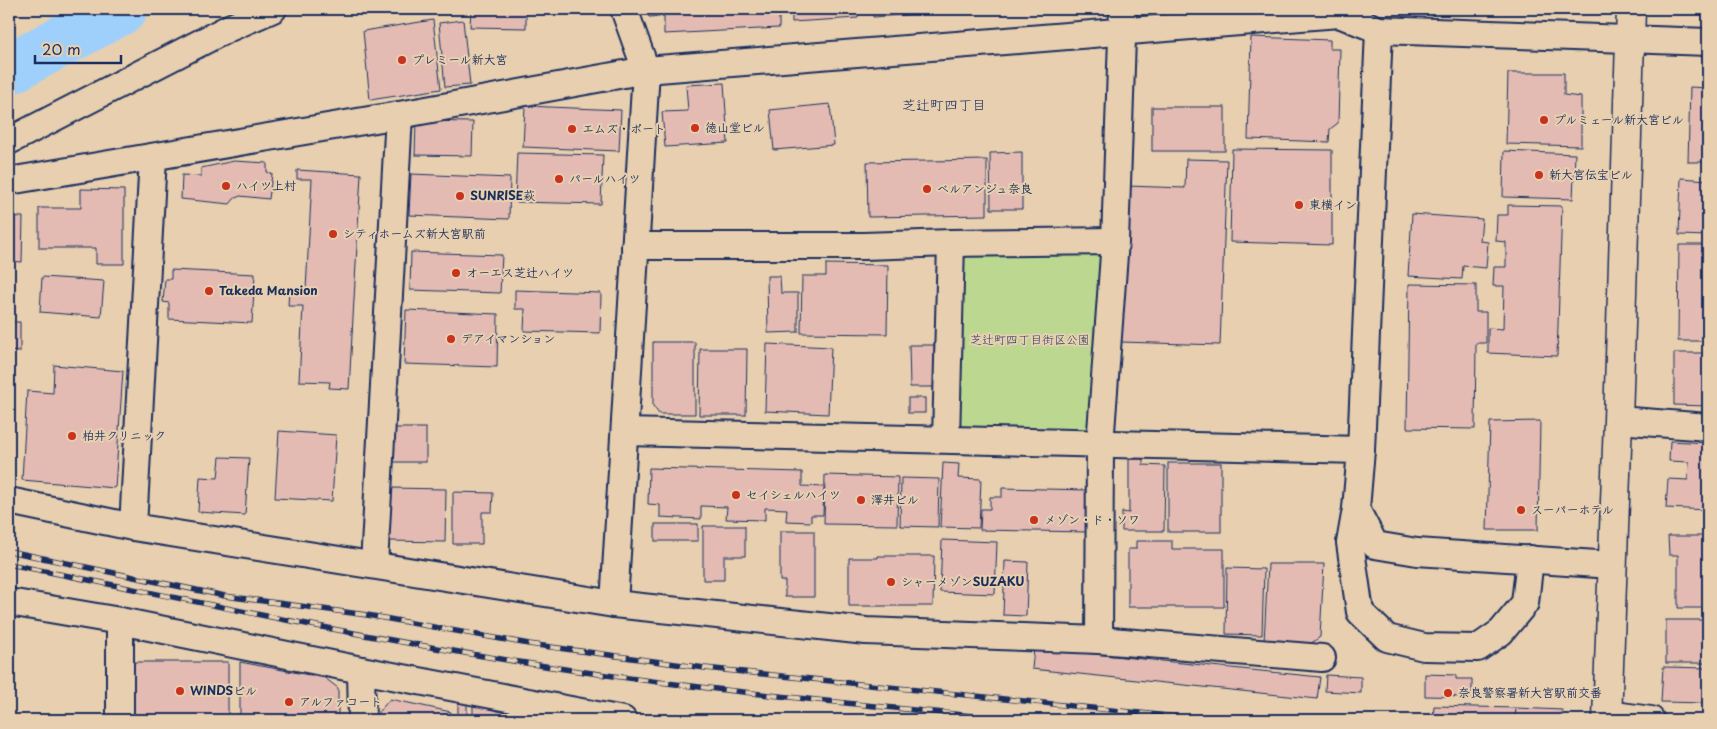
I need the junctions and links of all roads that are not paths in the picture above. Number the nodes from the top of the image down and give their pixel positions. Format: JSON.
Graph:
{"nodes":[{"id":1,"x":273,"y":9,"type":"edge"},
{"id":2,"x":624,"y":9,"type":"edge"},
{"id":3,"x":1631,"y":9,"type":"edge"},
{"id":4,"x":1122,"y":20,"type":"edge"},
{"id":5,"x":1379,"y":30,"type":"junction"},
{"id":6,"x":1630,"y":38,"type":"junction"},
{"id":7,"x":1708,"y":42,"type":"edge"},
{"id":8,"x":646,"y":70,"type":"junction"},
{"id":9,"x":399,"y":115,"type":"junction"},
{"id":10,"x":9,"y":141,"type":"edge"},
{"id":11,"x":153,"y":157,"type":"junction"},
{"id":12,"x":9,"y":181,"type":"edge"},
{"id":13,"x":1115,"y":241,"type":"junction"},
{"id":14,"x":951,"y":243,"type":"junction"},
{"id":15,"x":635,"y":246,"type":"junction"},
{"id":16,"x":1618,"y":420,"type":"junction"},
{"id":17,"x":1708,"y":427,"type":"edge"},
{"id":18,"x":625,"y":432,"type":"junction"},
{"id":19,"x":946,"y":439,"type":"junction"},
{"id":20,"x":1100,"y":445,"type":"junction"},
{"id":21,"x":1361,"y":450,"type":"junction"},
{"id":22,"x":9,"y":501,"type":"edge"},
{"id":23,"x":1356,"y":508,"type":"junction"},
{"id":24,"x":133,"y":527,"type":"junction"},
{"id":25,"x":1530,"y":559,"type":"junction"},
{"id":26,"x":374,"y":565,"type":"junction"},
{"id":27,"x":1612,"y":565,"type":"junction"},
{"id":28,"x":9,"y":602,"type":"edge"},
{"id":29,"x":614,"y":604,"type":"junction"},
{"id":30,"x":120,"y":621,"type":"junction"},
{"id":31,"x":1099,"y":640,"type":"junction"},
{"id":32,"x":1322,"y":658,"type":"dead end"},
{"id":33,"x":361,"y":670,"type":"junction"},
{"id":34,"x":1607,"y":717,"type":"edge"},
{"id":35,"x":120,"y":720,"type":"edge"},
{"id":36,"x":362,"y":720,"type":"edge"},
{"id":37,"x":617,"y":720,"type":"edge"},
{"id":38,"x":1651,"y":720,"type":"edge"}],
"edges":[{"from":1,"to":10,"type":"street"},
{"from":2,"to":8,"type":"street"},
{"from":3,"to":6,"type":"street"},
{"from":4,"to":5,"type":"street"},
{"from":4,"to":8,"type":"street"},
{"from":4,"to":13,"type":"street"},
{"from":5,"to":6,"type":"street"},
{"from":5,"to":21,"type":"street"},
{"from":6,"to":7,"type":"street"},
{"from":6,"to":16,"type":"street"},
{"from":8,"to":9,"type":"street"},
{"from":8,"to":15,"type":"street"},
{"from":9,"to":11,"type":"street"},
{"from":9,"to":26,"type":"street"},
{"from":11,"to":12,"type":"street"},
{"from":11,"to":24,"type":"street"},
{"from":13,"to":14,"type":"street"},
{"from":13,"to":20,"type":"street"},
{"from":14,"to":15,"type":"street"},
{"from":14,"to":19,"type":"street"},
{"from":15,"to":18,"type":"street"},
{"from":16,"to":17,"type":"street"},
{"from":16,"to":27,"type":"street"},
{"from":18,"to":19,"type":"street"},
{"from":18,"to":29,"type":"street"},
{"from":19,"to":20,"type":"street"},
{"from":20,"to":21,"type":"street"},
{"from":20,"to":31,"type":"street"},
{"from":21,"to":23,"type":"street"},
{"from":22,"to":24,"type":"street"},
{"from":23,"to":25,"type":"street"},
{"from":23,"to":25,"type":"street"},
{"from":24,"to":26,"type":"street"},
{"from":25,"to":27,"type":"street"},
{"from":26,"to":29,"type":"street"},
{"from":27,"to":34,"type":"street"},
{"from":28,"to":30,"type":"street"},
{"from":29,"to":31,"type":"street"},
{"from":30,"to":33,"type":"street"},
{"from":30,"to":35,"type":"street"},
{"from":31,"to":32,"type":"street"},
{"from":33,"to":36,"type":"street"},
{"from":33,"to":37,"type":"street"},
{"from":34,"to":38,"type":"street"}]}
